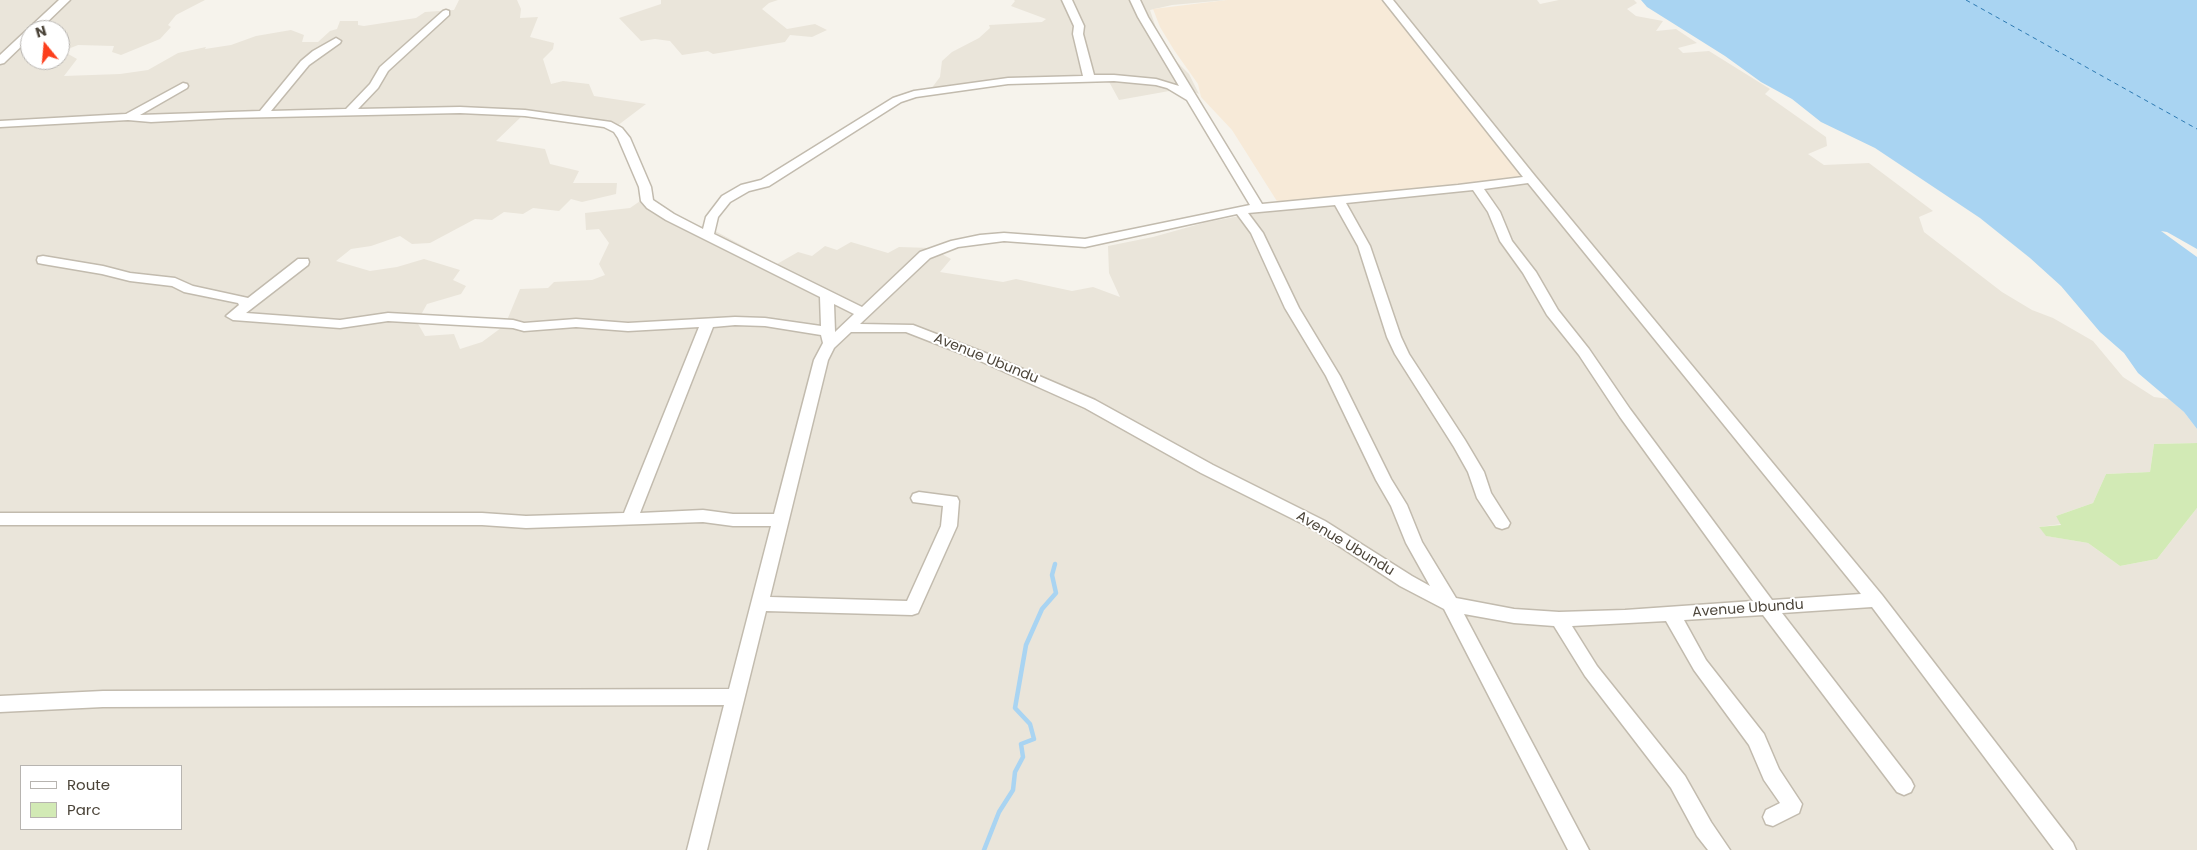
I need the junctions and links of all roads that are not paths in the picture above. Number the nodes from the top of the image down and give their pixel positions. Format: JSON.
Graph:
{"nodes":[{"id":1,"x":65,"y":0,"type":"edge"},
{"id":2,"x":1067,"y":0,"type":"edge"},
{"id":3,"x":1135,"y":0,"type":"edge"},
{"id":4,"x":1388,"y":0,"type":"edge"},
{"id":5,"x":446,"y":13,"type":"dead end"},
{"id":6,"x":43,"y":20,"type":"edge"},
{"id":7,"x":20,"y":42,"type":"edge"},
{"id":8,"x":336,"y":42,"type":"dead end"},
{"id":9,"x":0,"y":61,"type":"edge"},
{"id":10,"x":1089,"y":78,"type":"junction"},
{"id":11,"x":183,"y":86,"type":"dead end"},
{"id":12,"x":1192,"y":98,"type":"junction"},
{"id":13,"x":348,"y":113,"type":"junction"},
{"id":14,"x":264,"y":114,"type":"junction"},
{"id":15,"x":128,"y":117,"type":"junction"},
{"id":16,"x":0,"y":124,"type":"edge"},
{"id":17,"x":1531,"y":180,"type":"junction"},
{"id":18,"x":1477,"y":187,"type":"junction"},
{"id":19,"x":1339,"y":202,"type":"junction"},
{"id":20,"x":1258,"y":208,"type":"junction"},
{"id":21,"x":1240,"y":210,"type":"junction"},
{"id":22,"x":708,"y":235,"type":"junction"},
{"id":23,"x":43,"y":260,"type":"dead end"},
{"id":24,"x":303,"y":262,"type":"dead end"},
{"id":25,"x":827,"y":294,"type":"junction"},
{"id":26,"x":248,"y":305,"type":"junction"},
{"id":27,"x":863,"y":313,"type":"junction"},
{"id":28,"x":708,"y":322,"type":"junction"},
{"id":29,"x":848,"y":328,"type":"junction"},
{"id":30,"x":827,"y":331,"type":"junction"},
{"id":31,"x":828,"y":346,"type":"junction"},
{"id":32,"x":919,"y":498,"type":"dead end"},
{"id":33,"x":0,"y":519,"type":"edge"},
{"id":34,"x":630,"y":519,"type":"junction"},
{"id":35,"x":780,"y":520,"type":"junction"},
{"id":36,"x":1502,"y":523,"type":"dead end"},
{"id":37,"x":1876,"y":600,"type":"junction"},
{"id":38,"x":759,"y":604,"type":"junction"},
{"id":39,"x":1450,"y":604,"type":"junction"},
{"id":40,"x":1768,"y":608,"type":"junction"},
{"id":41,"x":1671,"y":614,"type":"junction"},
{"id":42,"x":1559,"y":619,"type":"junction"},
{"id":43,"x":736,"y":697,"type":"junction"},
{"id":44,"x":0,"y":704,"type":"edge"},
{"id":45,"x":1904,"y":786,"type":"dead end"},
{"id":46,"x":1774,"y":817,"type":"dead end"},
{"id":47,"x":697,"y":850,"type":"edge"},
{"id":48,"x":1579,"y":850,"type":"edge"},
{"id":49,"x":1720,"y":850,"type":"edge"},
{"id":50,"x":2066,"y":850,"type":"edge"}],
"edges":[{"from":1,"to":6,"type":"street"},
{"from":2,"to":10,"type":"street"},
{"from":3,"to":12,"type":"street"},
{"from":4,"to":17,"type":"street"},
{"from":5,"to":13,"type":"street"},
{"from":7,"to":9,"type":"street"},
{"from":8,"to":14,"type":"street"},
{"from":10,"to":12,"type":"street"},
{"from":10,"to":22,"type":"street"},
{"from":11,"to":15,"type":"street"},
{"from":12,"to":20,"type":"street"},
{"from":13,"to":14,"type":"street"},
{"from":13,"to":22,"type":"street"},
{"from":14,"to":15,"type":"street"},
{"from":15,"to":16,"type":"street"},
{"from":17,"to":18,"type":"street"},
{"from":17,"to":37,"type":"street"},
{"from":18,"to":19,"type":"street"},
{"from":18,"to":40,"type":"street"},
{"from":19,"to":20,"type":"street"},
{"from":19,"to":36,"type":"street"},
{"from":20,"to":21,"type":"street"},
{"from":21,"to":27,"type":"street"},
{"from":21,"to":39,"type":"street"},
{"from":22,"to":25,"type":"street"},
{"from":23,"to":26,"type":"street"},
{"from":24,"to":26,"type":"street"},
{"from":25,"to":27,"type":"street"},
{"from":25,"to":30,"type":"street"},
{"from":26,"to":28,"type":"street"},
{"from":27,"to":29,"type":"street"},
{"from":28,"to":30,"type":"street"},
{"from":28,"to":34,"type":"street"},
{"from":29,"to":31,"type":"street"},
{"from":29,"to":39,"type":"street","name":"Avenue Ubundu"},
{"from":30,"to":31,"type":"street"},
{"from":31,"to":35,"type":"street"},
{"from":32,"to":38,"type":"street"},
{"from":33,"to":34,"type":"street"},
{"from":34,"to":35,"type":"street"},
{"from":35,"to":38,"type":"street"},
{"from":37,"to":40,"type":"street","name":"Avenue Ubundu"},
{"from":37,"to":50,"type":"street"},
{"from":38,"to":43,"type":"street"},
{"from":39,"to":42,"type":"street","name":"Avenue Ubundu"},
{"from":39,"to":48,"type":"street"},
{"from":40,"to":41,"type":"street","name":"Avenue Ubundu"},
{"from":40,"to":45,"type":"street"},
{"from":41,"to":42,"type":"street","name":"Avenue Ubundu"},
{"from":41,"to":46,"type":"street"},
{"from":42,"to":49,"type":"street"},
{"from":43,"to":44,"type":"street"},
{"from":43,"to":47,"type":"street"}]}
